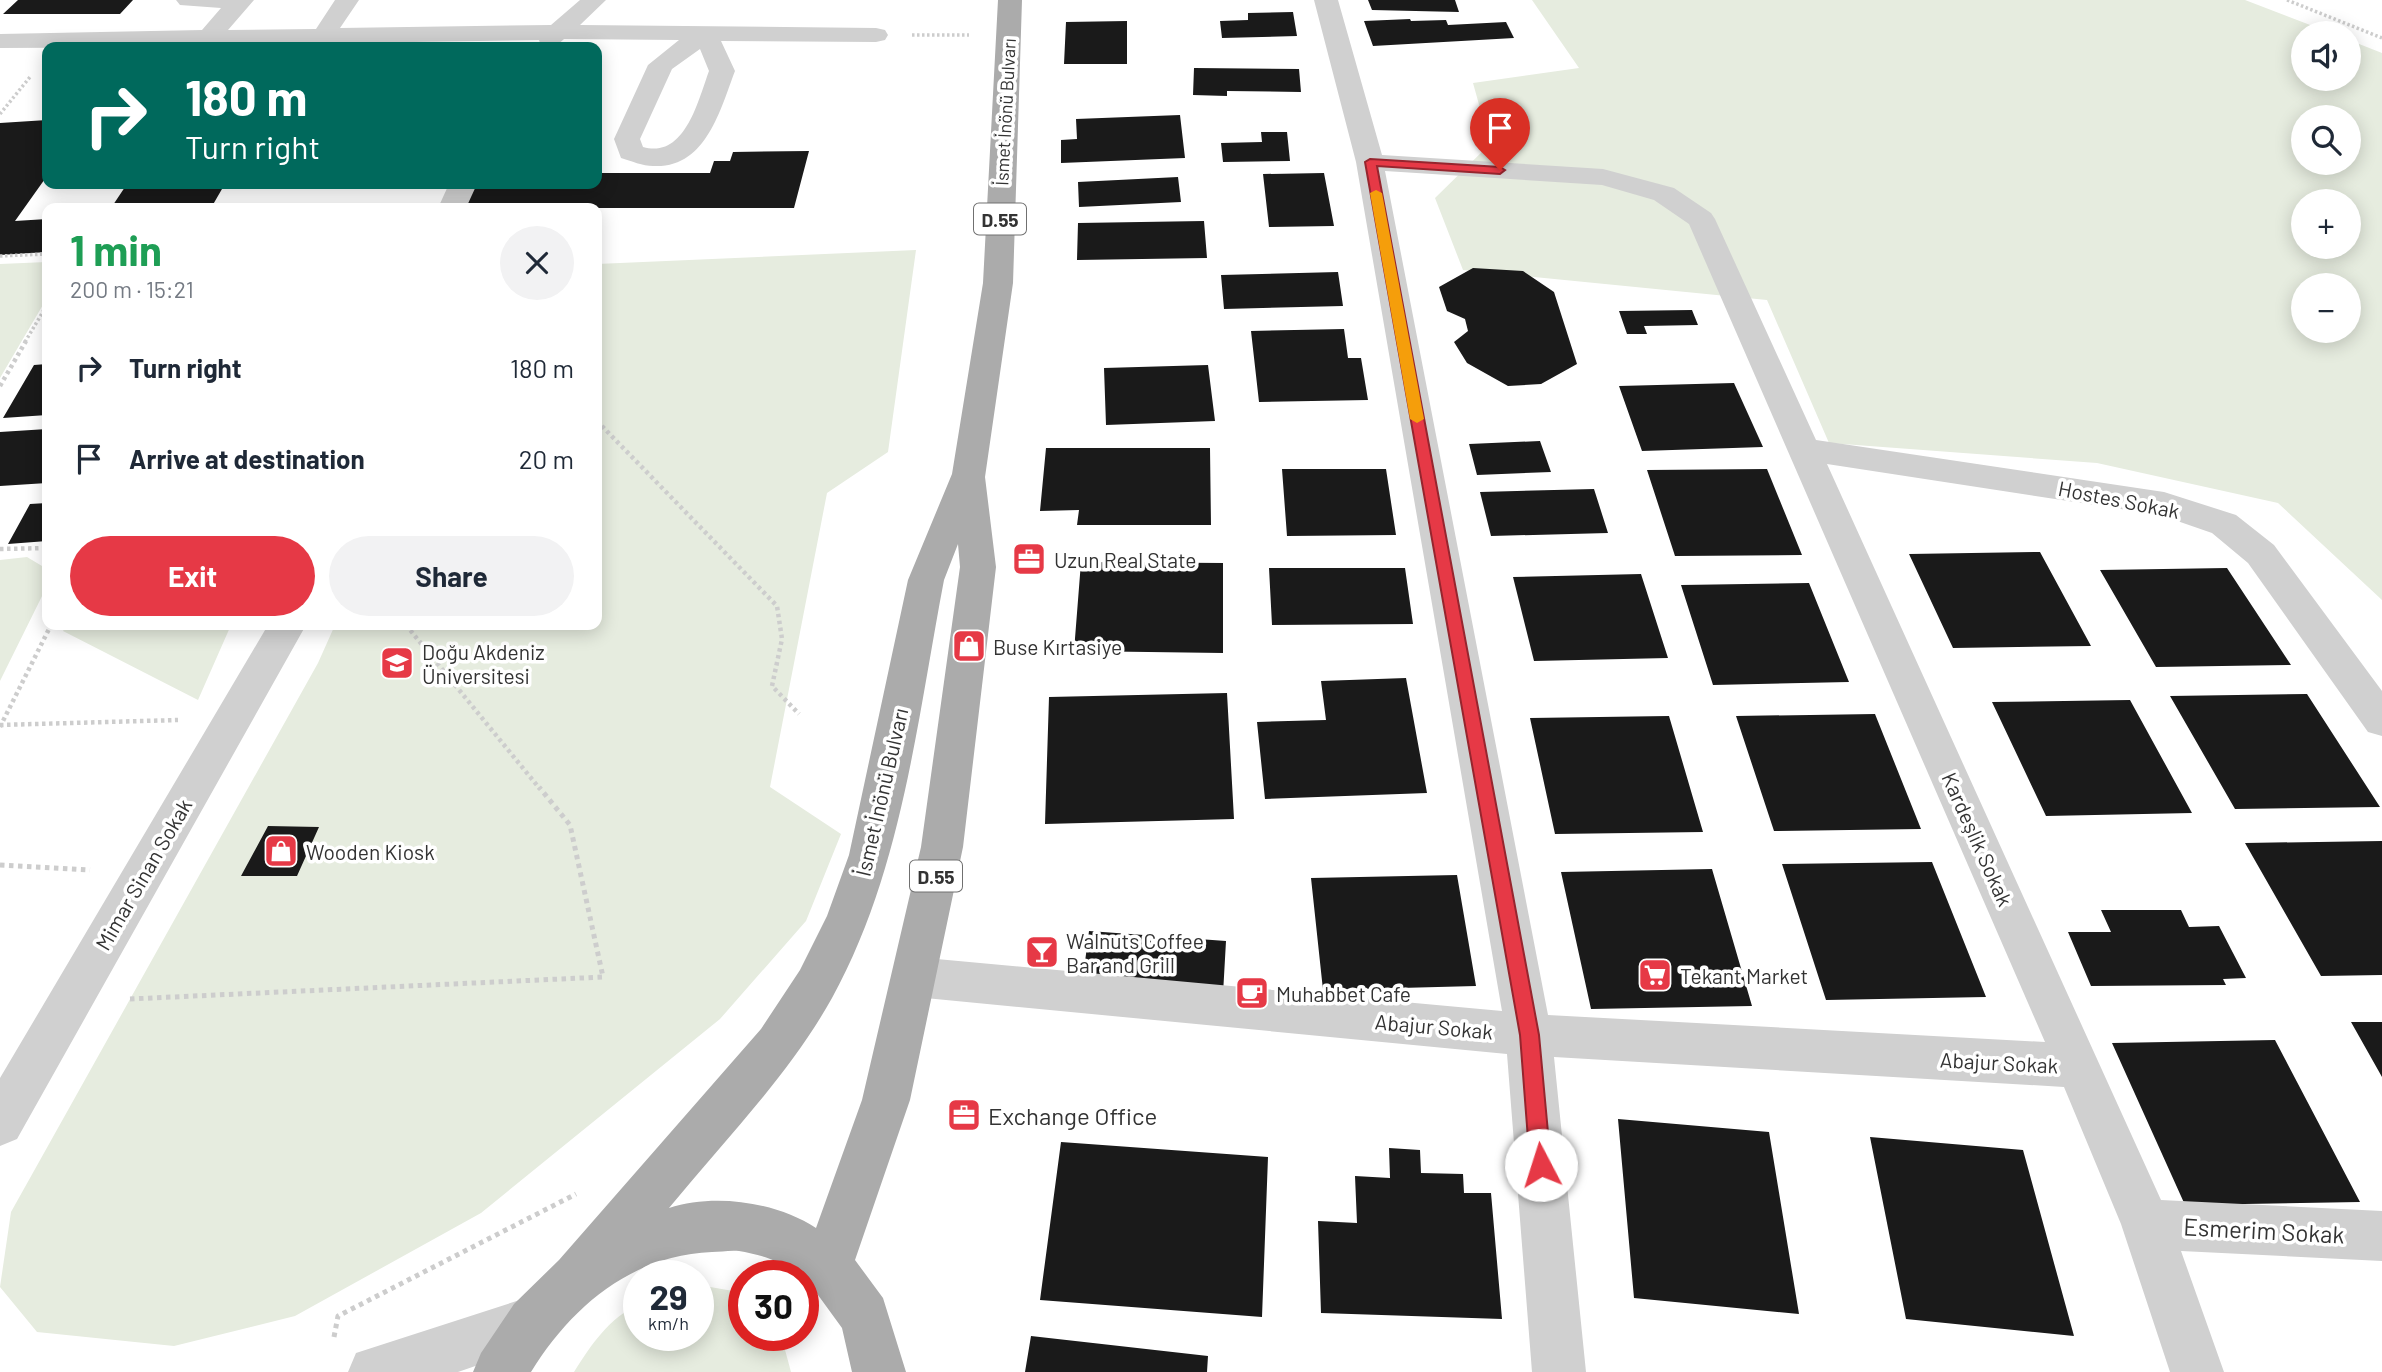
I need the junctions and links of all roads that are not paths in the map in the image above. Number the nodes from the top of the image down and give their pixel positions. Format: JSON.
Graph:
{"nodes":[{"id":1,"x":188,"y":0,"type":"edge"},
{"id":2,"x":347,"y":0,"type":"edge"},
{"id":3,"x":594,"y":0,"type":"edge"},
{"id":4,"x":1010,"y":0,"type":"edge"},
{"id":5,"x":1326,"y":0,"type":"edge"},
{"id":6,"x":241,"y":1,"type":"edge"},
{"id":7,"x":648,"y":11,"type":"dead end"},
{"id":8,"x":705,"y":33,"type":"junction"},
{"id":9,"x":876,"y":35,"type":"road end"},
{"id":10,"x":322,"y":37,"type":"junction"},
{"id":11,"x":551,"y":39,"type":"edge"},
{"id":12,"x":0,"y":41,"type":"edge"},
{"id":13,"x":102,"y":42,"type":"edge"},
{"id":14,"x":205,"y":42,"type":"edge"},
{"id":15,"x":224,"y":42,"type":"edge"},
{"id":16,"x":1370,"y":162,"type":"junction"},
{"id":17,"x":1804,"y":449,"type":"junction"},
{"id":18,"x":969,"y":474,"type":"junction"},
{"id":19,"x":284,"y":630,"type":"edge"},
{"id":20,"x":2382,"y":721,"type":"edge"},
{"id":21,"x":915,"y":976,"type":"junction"},
{"id":22,"x":1529,"y":1035,"type":"junction"},
{"id":23,"x":2079,"y":1066,"type":"junction"},
{"id":24,"x":0,"y":1123,"type":"edge"},
{"id":25,"x":2146,"y":1224,"type":"junction"},
{"id":26,"x":2382,"y":1236,"type":"edge"},
{"id":27,"x":828,"y":1266,"type":"junction"},
{"id":28,"x":577,"y":1278,"type":"junction"},
{"id":29,"x":532,"y":1322,"type":"junction"},
{"id":30,"x":353,"y":1361,"type":"edge"},
{"id":31,"x":500,"y":1372,"type":"edge"},
{"id":32,"x":879,"y":1372,"type":"edge"},
{"id":33,"x":1559,"y":1372,"type":"edge"},
{"id":34,"x":2197,"y":1372,"type":"edge"}],
"edges":[{"from":1,"to":6,"type":"street"},
{"from":2,"to":10,"type":"street"},
{"from":3,"to":11,"type":"street"},
{"from":4,"to":18,"type":"main road","name":"İsmet İnönü Bulvarı","number":"D.55"},
{"from":5,"to":16,"type":"street"},
{"from":6,"to":14,"type":"street"},
{"from":7,"to":8,"type":"street"},
{"from":8,"to":8,"type":"street"},
{"from":8,"to":9,"type":"street"},
{"from":8,"to":11,"type":"street"},
{"from":10,"to":11,"type":"street"},
{"from":10,"to":15,"type":"street"},
{"from":12,"to":13,"type":"street"},
{"from":16,"to":17,"type":"street","name":"Kardeşlik Sokak"},
{"from":16,"to":22,"type":"street"},
{"from":17,"to":20,"type":"street","name":"Hostes Sokak"},
{"from":17,"to":23,"type":"street","name":"Kardeşlik Sokak"},
{"from":18,"to":21,"type":"main road","name":"İsmet İnönü Bulvarı","number":"D.55"},
{"from":18,"to":28,"type":"main road","name":"İsmet İnönü Bulvarı","number":"D.55"},
{"from":19,"to":24,"type":"street","name":"Mimar Sinan Sokak"},
{"from":21,"to":22,"type":"street","name":"Abajur Sokak"},
{"from":21,"to":27,"type":"main road","name":"İsmet İnönü Bulvarı","number":"D.55"},
{"from":22,"to":23,"type":"street","name":"Abajur Sokak"},
{"from":22,"to":33,"type":"street"},
{"from":23,"to":25,"type":"street","name":"Kardeşlik Sokak"},
{"from":25,"to":26,"type":"street","name":"Esmerim Sokak"},
{"from":25,"to":34,"type":"street","name":"Kardeşlik Sokak"},
{"from":27,"to":28,"type":"main road","number":"D.55"},
{"from":27,"to":32,"type":"main road","number":"D.55"},
{"from":28,"to":29,"type":"main road","number":"D.55"},
{"from":29,"to":30,"type":"street"},
{"from":29,"to":31,"type":"main road","number":"D.55"}]}
